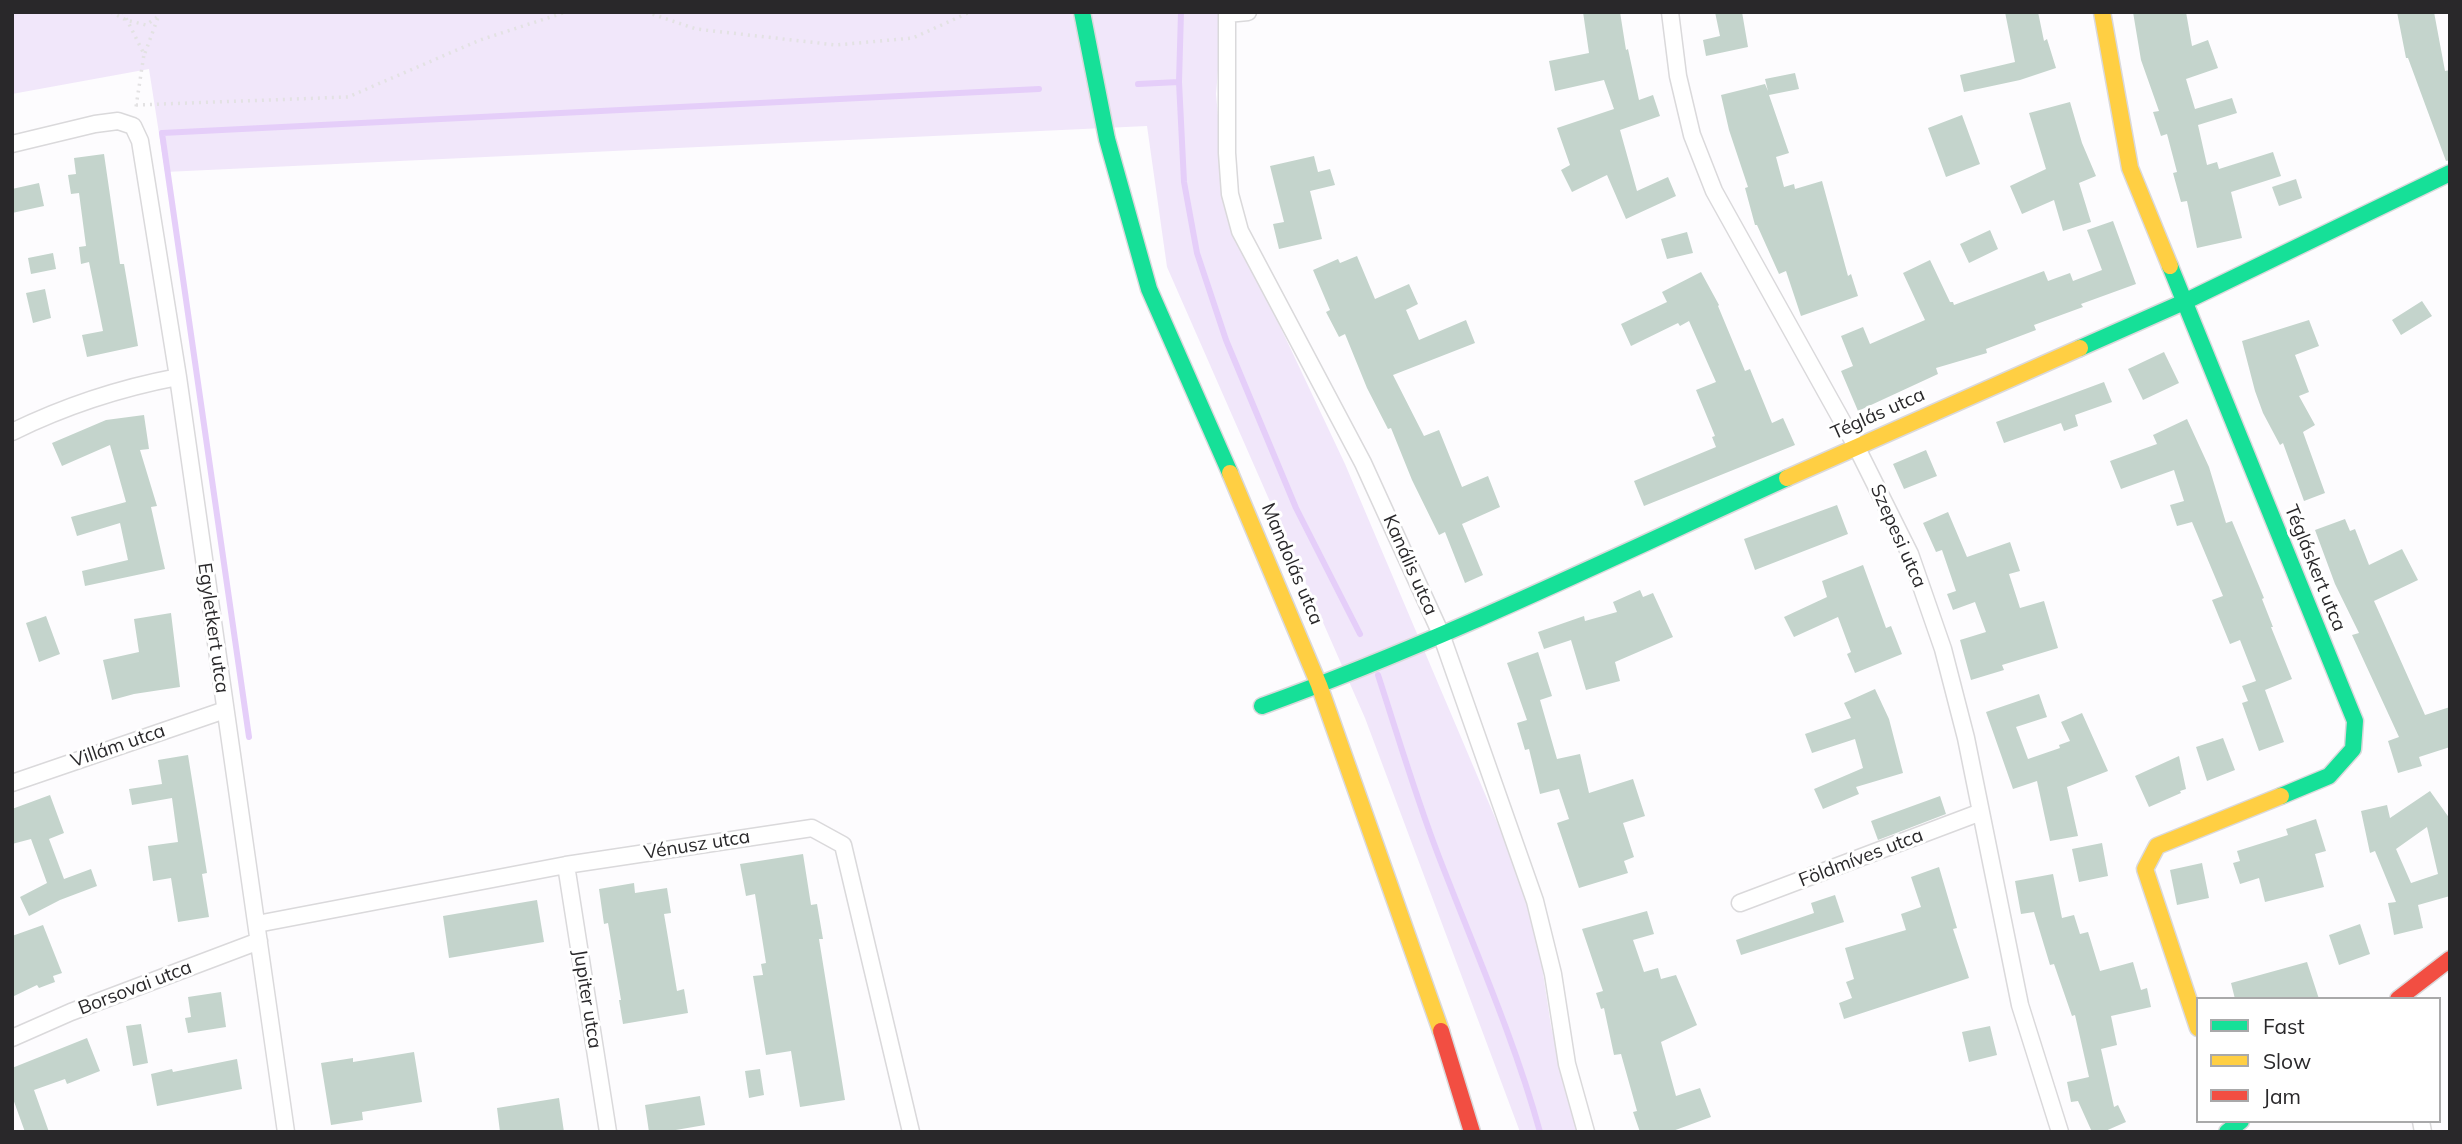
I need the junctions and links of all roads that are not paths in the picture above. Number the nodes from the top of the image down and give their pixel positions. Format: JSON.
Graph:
{"nodes":[{"id":1,"x":1082,"y":12,"type":"edge"},
{"id":2,"x":1248,"y":12,"type":"edge"},
{"id":3,"x":1671,"y":12,"type":"edge"},
{"id":4,"x":2102,"y":12,"type":"edge"},
{"id":5,"x":1227,"y":13,"type":"edge"},
{"id":6,"x":12,"y":144,"type":"edge"},
{"id":7,"x":2450,"y":173,"type":"edge"},
{"id":8,"x":2184,"y":302,"type":"junction"},
{"id":9,"x":177,"y":377,"type":"junction"},
{"id":10,"x":12,"y":432,"type":"edge"},
{"id":11,"x":1856,"y":446,"type":"junction"},
{"id":12,"x":1441,"y":634,"type":"junction"},
{"id":13,"x":1319,"y":685,"type":"junction"},
{"id":14,"x":1262,"y":706,"type":"dead end"},
{"id":15,"x":225,"y":710,"type":"junction"},
{"id":16,"x":12,"y":783,"type":"edge"},
{"id":17,"x":1981,"y":812,"type":"junction"},
{"id":18,"x":566,"y":865,"type":"junction"},
{"id":19,"x":1740,"y":903,"type":"dead end"},
{"id":20,"x":257,"y":923,"type":"junction"},
{"id":21,"x":259,"y":941,"type":"junction"},
{"id":22,"x":2450,"y":960,"type":"edge"},
{"id":23,"x":2401,"y":997,"type":"edge"},
{"id":24,"x":2196,"y":1022,"type":"edge"},
{"id":25,"x":12,"y":1038,"type":"edge"},
{"id":26,"x":286,"y":1132,"type":"edge"},
{"id":27,"x":608,"y":1132,"type":"edge"},
{"id":28,"x":911,"y":1132,"type":"edge"},
{"id":29,"x":1472,"y":1132,"type":"edge"},
{"id":30,"x":1586,"y":1132,"type":"edge"},
{"id":31,"x":2060,"y":1132,"type":"edge"}],
"edges":[{"from":1,"to":13,"type":"street","name":"Mandolás utca"},
{"from":2,"to":5,"type":"street"},
{"from":3,"to":11,"type":"street","name":"Szepesi utca"},
{"from":4,"to":8,"type":"street","name":"Tégláskert utca"},
{"from":5,"to":12,"type":"street","name":"Kanális utca"},
{"from":6,"to":9,"type":"street","name":"Egyletkert utca"},
{"from":7,"to":8,"type":"street","name":"Téglás utca"},
{"from":8,"to":11,"type":"street","name":"Téglás utca"},
{"from":8,"to":24,"type":"street","name":"Tégláskert utca"},
{"from":9,"to":10,"type":"street"},
{"from":9,"to":15,"type":"street","name":"Egyletkert utca"},
{"from":11,"to":12,"type":"street","name":"Téglás utca"},
{"from":11,"to":17,"type":"street","name":"Szepesi utca"},
{"from":12,"to":13,"type":"street","name":"Téglás utca"},
{"from":12,"to":30,"type":"street","name":"Kanális utca"},
{"from":13,"to":14,"type":"street","name":"Téglás utca"},
{"from":13,"to":29,"type":"street","name":"Mandolás utca"},
{"from":15,"to":16,"type":"street","name":"Villám utca"},
{"from":15,"to":20,"type":"street","name":"Egyletkert utca"},
{"from":17,"to":19,"type":"street","name":"Földmíves utca"},
{"from":17,"to":31,"type":"street","name":"Szepesi utca"},
{"from":18,"to":20,"type":"street","name":"Vénusz utca"},
{"from":18,"to":27,"type":"street","name":"Jupiter utca"},
{"from":18,"to":28,"type":"street","name":"Vénusz utca"},
{"from":20,"to":21,"type":"street","name":"Egyletkert utca"},
{"from":21,"to":25,"type":"street","name":"Borsovai utca"},
{"from":21,"to":26,"type":"street","name":"Egyletkert utca"},
{"from":22,"to":23,"type":"street"}]}
